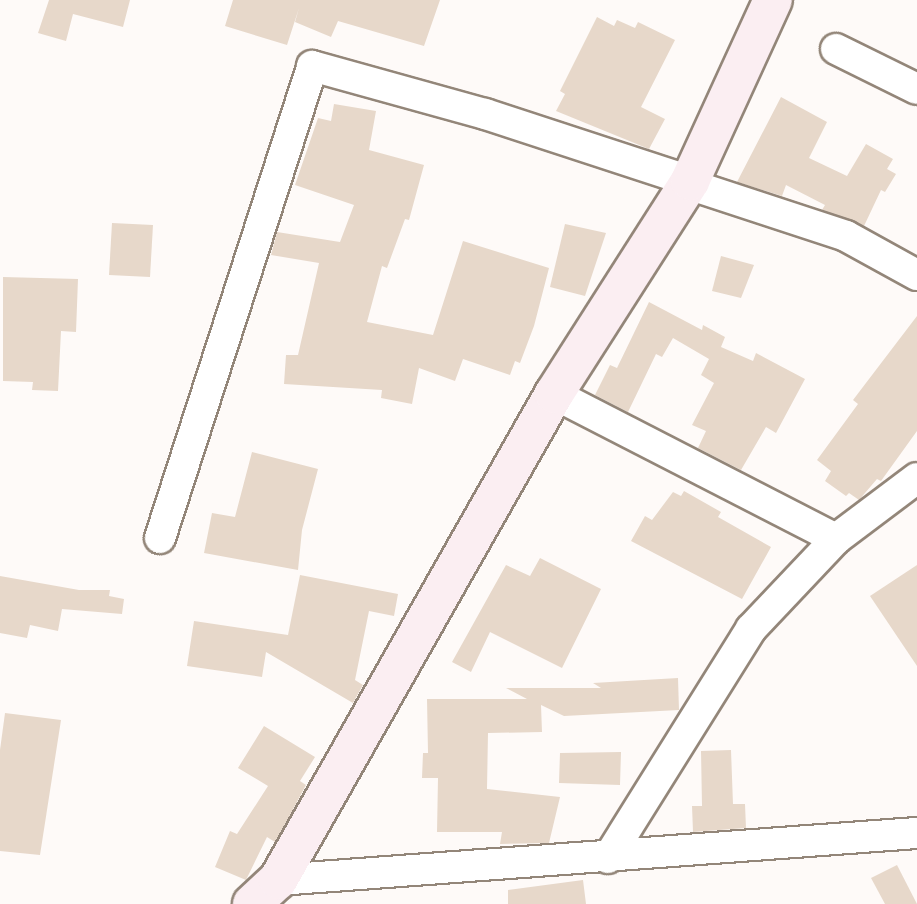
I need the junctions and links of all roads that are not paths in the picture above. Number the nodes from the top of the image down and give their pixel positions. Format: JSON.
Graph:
{"nodes":[{"id":1,"x":773,"y":0,"type":"edge"},
{"id":2,"x":836,"y":49,"type":"dead end"},
{"id":3,"x":917,"y":89,"type":"edge"},
{"id":4,"x":689,"y":182,"type":"junction"},
{"id":5,"x":917,"y":275,"type":"edge"},
{"id":6,"x":554,"y":394,"type":"junction"},
{"id":7,"x":917,"y":478,"type":"edge"},
{"id":8,"x":160,"y":538,"type":"dead end"},
{"id":9,"x":836,"y":539,"type":"junction"},
{"id":10,"x":917,"y":833,"type":"edge"},
{"id":11,"x":608,"y":858,"type":"junction"},
{"id":12,"x":265,"y":892,"type":"edge"}],
"edges":[{"from":1,"to":4,"type":"street"},
{"from":2,"to":3,"type":"street"},
{"from":4,"to":5,"type":"street"},
{"from":4,"to":6,"type":"street"},
{"from":4,"to":8,"type":"street"},
{"from":6,"to":9,"type":"street"},
{"from":6,"to":12,"type":"street"},
{"from":7,"to":9,"type":"street"},
{"from":9,"to":11,"type":"street"},
{"from":10,"to":11,"type":"street"},
{"from":11,"to":12,"type":"street"}]}
